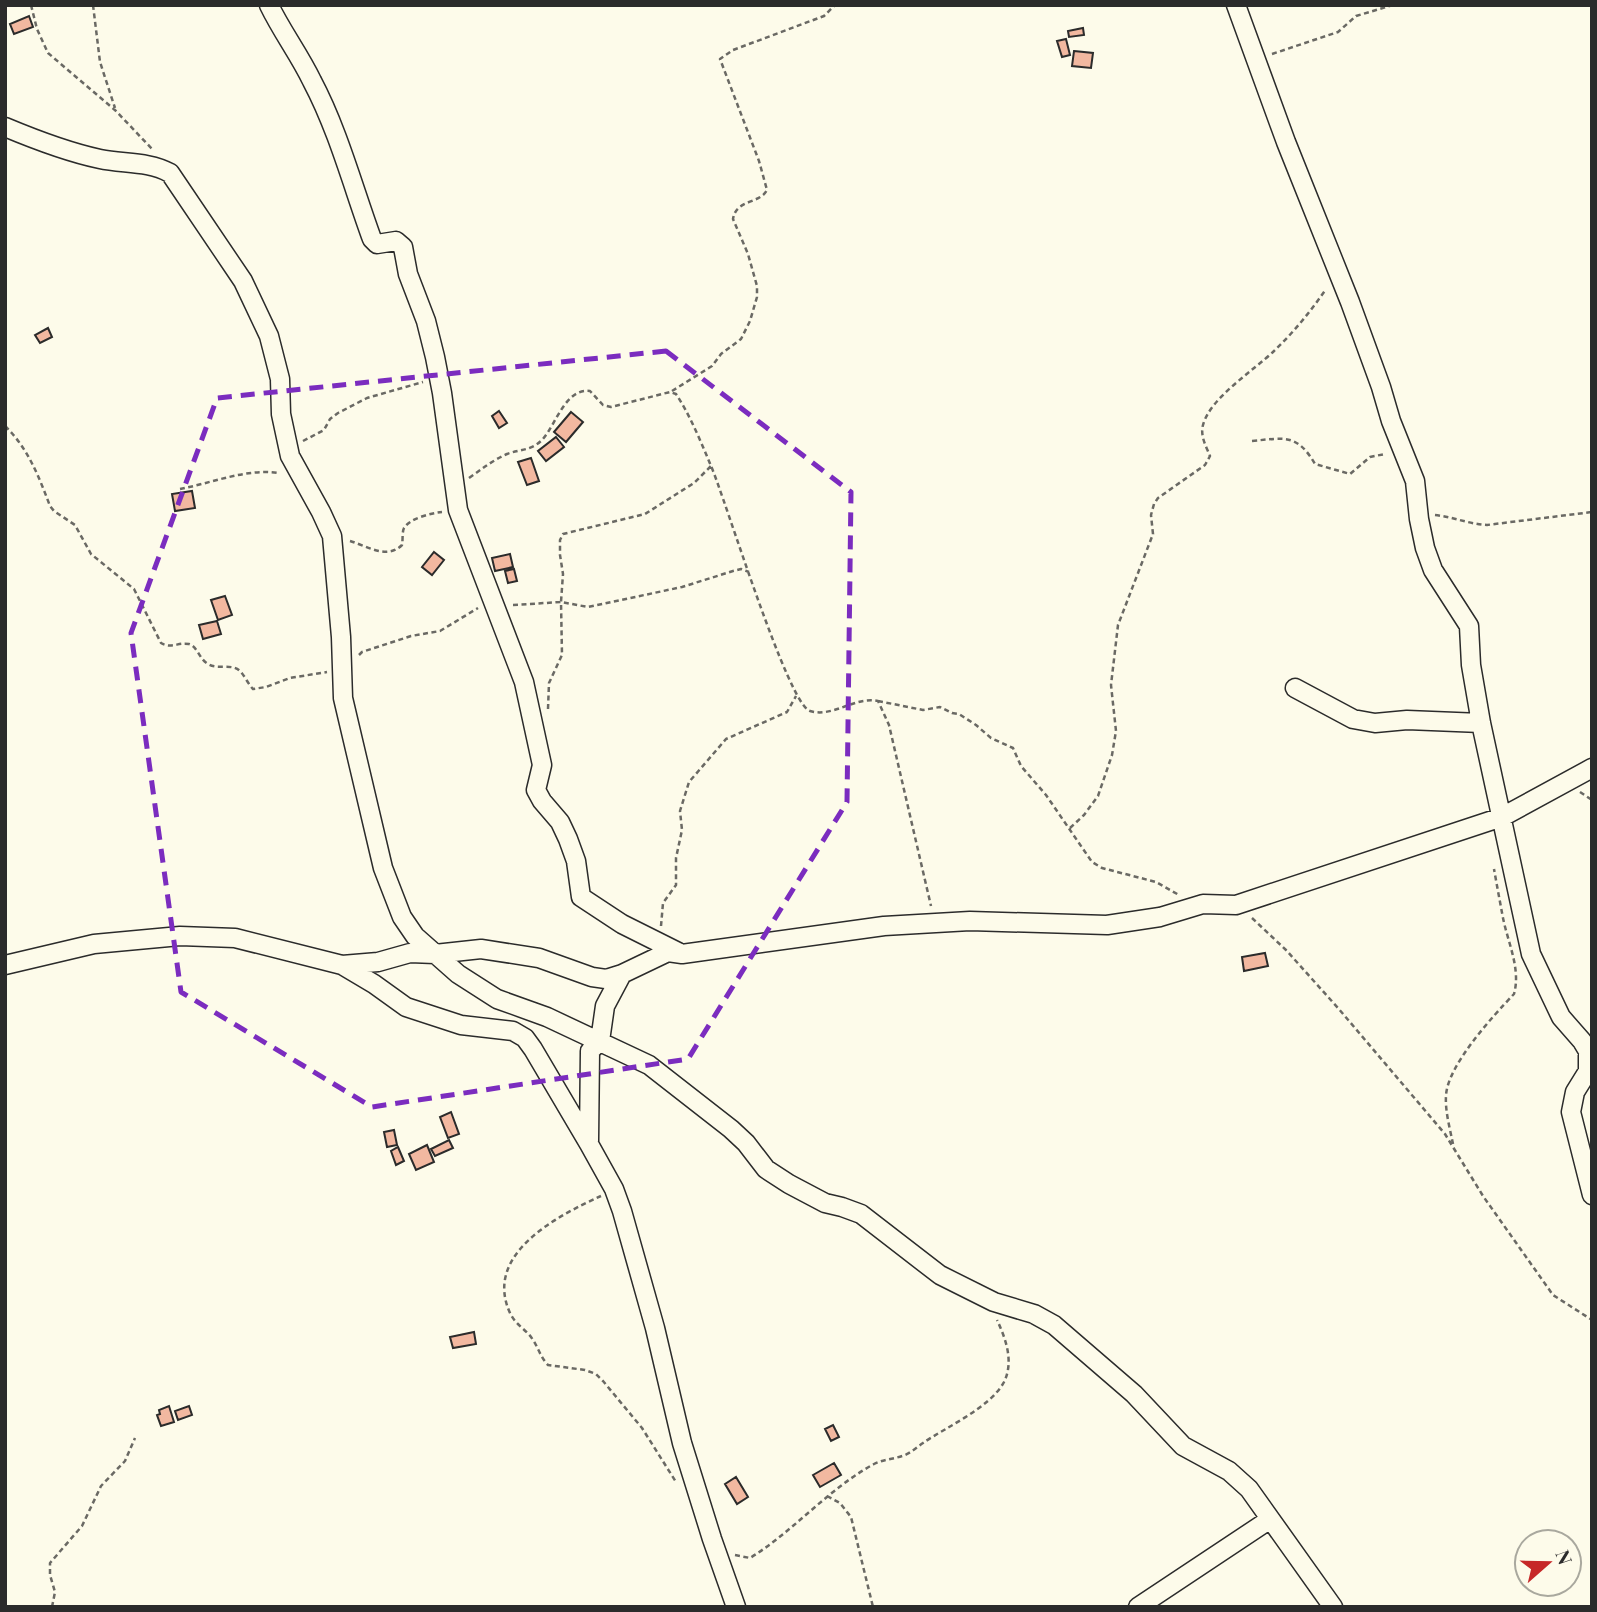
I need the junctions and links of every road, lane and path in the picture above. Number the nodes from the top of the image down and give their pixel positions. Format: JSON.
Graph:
{"nodes":[{"id":1,"x":31,"y":5,"type":"edge"},
{"id":2,"x":93,"y":5,"type":"edge"},
{"id":3,"x":269,"y":5,"type":"edge"},
{"id":4,"x":835,"y":5,"type":"edge"},
{"id":5,"x":1236,"y":5,"type":"edge"},
{"id":6,"x":1394,"y":5,"type":"edge"},
{"id":7,"x":1256,"y":59,"type":"junction"},
{"id":8,"x":116,"y":111,"type":"junction"},
{"id":9,"x":5,"y":127,"type":"edge"},
{"id":10,"x":170,"y":173,"type":"junction"},
{"id":11,"x":1338,"y":272,"type":"junction"},
{"id":12,"x":440,"y":383,"type":"junction"},
{"id":13,"x":670,"y":392,"type":"junction"},
{"id":14,"x":5,"y":426,"type":"edge"},
{"id":15,"x":1252,"y":441,"type":"dead end"},
{"id":16,"x":290,"y":456,"type":"junction"},
{"id":17,"x":1408,"y":461,"type":"junction"},
{"id":18,"x":711,"y":466,"type":"junction"},
{"id":19,"x":300,"y":477,"type":"junction"},
{"id":20,"x":455,"y":488,"type":"junction"},
{"id":21,"x":180,"y":489,"type":"dead end"},
{"id":22,"x":458,"y":509,"type":"junction"},
{"id":23,"x":1418,"y":512,"type":"junction"},
{"id":24,"x":1592,"y":512,"type":"edge"},
{"id":25,"x":332,"y":536,"type":"junction"},
{"id":26,"x":749,"y":572,"type":"junction"},
{"id":27,"x":561,"y":602,"type":"junction"},
{"id":28,"x":497,"y":608,"type":"junction"},
{"id":29,"x":342,"y":670,"type":"junction"},
{"id":30,"x":1295,"y":688,"type":"dead end"},
{"id":31,"x":796,"y":696,"type":"junction"},
{"id":32,"x":878,"y":701,"type":"junction"},
{"id":33,"x":545,"y":717,"type":"dead end"},
{"id":34,"x":1481,"y":723,"type":"junction"},
{"id":35,"x":1592,"y":768,"type":"edge"},
{"id":36,"x":1502,"y":817,"type":"junction"},
{"id":37,"x":1070,"y":828,"type":"junction"},
{"id":38,"x":1494,"y":869,"type":"dead end"},
{"id":39,"x":1203,"y":904,"type":"junction"},
{"id":40,"x":1236,"y":905,"type":"junction"},
{"id":41,"x":934,"y":923,"type":"junction"},
{"id":42,"x":674,"y":950,"type":"junction"},
{"id":43,"x":435,"y":954,"type":"junction"},
{"id":44,"x":5,"y":965,"type":"edge"},
{"id":45,"x":342,"y":965,"type":"junction"},
{"id":46,"x":622,"y":974,"type":"junction"},
{"id":47,"x":600,"y":1041,"type":"junction"},
{"id":48,"x":589,"y":1144,"type":"junction"},
{"id":49,"x":1453,"y":1148,"type":"junction"},
{"id":50,"x":614,"y":1189,"type":"junction"},
{"id":51,"x":1592,"y":1195,"type":"edge"},
{"id":52,"x":994,"y":1302,"type":"junction"},
{"id":53,"x":1592,"y":1320,"type":"edge"},
{"id":54,"x":135,"y":1438,"type":"dead end"},
{"id":55,"x":827,"y":1496,"type":"junction"},
{"id":56,"x":699,"y":1499,"type":"junction"},
{"id":57,"x":1269,"y":1520,"type":"junction"},
{"id":58,"x":712,"y":1539,"type":"junction"},
{"id":59,"x":52,"y":1607,"type":"edge"},
{"id":60,"x":736,"y":1607,"type":"edge"},
{"id":61,"x":873,"y":1607,"type":"edge"},
{"id":62,"x":1138,"y":1607,"type":"edge"},
{"id":63,"x":1333,"y":1607,"type":"edge"}],
"edges":[{"from":1,"to":8,"type":"path"},
{"from":2,"to":8,"type":"path"},
{"from":3,"to":12,"type":"street"},
{"from":4,"to":13,"type":"path"},
{"from":5,"to":7,"type":"street"},
{"from":6,"to":7,"type":"path"},
{"from":7,"to":11,"type":"street"},
{"from":8,"to":10,"type":"path"},
{"from":9,"to":10,"type":"street"},
{"from":10,"to":16,"type":"street"},
{"from":11,"to":17,"type":"street"},
{"from":11,"to":37,"type":"path"},
{"from":12,"to":16,"type":"path"},
{"from":12,"to":20,"type":"street"},
{"from":13,"to":18,"type":"path"},
{"from":13,"to":20,"type":"path"},
{"from":14,"to":29,"type":"path"},
{"from":15,"to":17,"type":"path"},
{"from":16,"to":19,"type":"street"},
{"from":17,"to":23,"type":"street"},
{"from":18,"to":26,"type":"path"},
{"from":18,"to":27,"type":"path"},
{"from":19,"to":21,"type":"path"},
{"from":19,"to":25,"type":"street"},
{"from":20,"to":22,"type":"street"},
{"from":22,"to":25,"type":"path"},
{"from":22,"to":28,"type":"street"},
{"from":23,"to":24,"type":"path"},
{"from":23,"to":34,"type":"street"},
{"from":25,"to":29,"type":"street"},
{"from":26,"to":27,"type":"path"},
{"from":26,"to":31,"type":"path"},
{"from":27,"to":28,"type":"path"},
{"from":27,"to":33,"type":"path"},
{"from":28,"to":29,"type":"path"},
{"from":28,"to":42,"type":"street"},
{"from":29,"to":43,"type":"street"},
{"from":30,"to":34,"type":"street"},
{"from":31,"to":32,"type":"path"},
{"from":31,"to":42,"type":"path"},
{"from":32,"to":37,"type":"path"},
{"from":32,"to":41,"type":"path"},
{"from":34,"to":36,"type":"street"},
{"from":35,"to":36,"type":"street"},
{"from":36,"to":40,"type":"street"},
{"from":36,"to":51,"type":"street"},
{"from":37,"to":39,"type":"path"},
{"from":38,"to":49,"type":"path"},
{"from":39,"to":40,"type":"street"},
{"from":39,"to":41,"type":"street"},
{"from":40,"to":49,"type":"path"},
{"from":41,"to":42,"type":"street"},
{"from":42,"to":46,"type":"street"},
{"from":43,"to":45,"type":"street"},
{"from":43,"to":46,"type":"street"},
{"from":43,"to":47,"type":"street"},
{"from":44,"to":45,"type":"street"},
{"from":45,"to":48,"type":"street"},
{"from":46,"to":47,"type":"street"},
{"from":47,"to":48,"type":"street"},
{"from":47,"to":52,"type":"street"},
{"from":48,"to":50,"type":"street"},
{"from":49,"to":53,"type":"path"},
{"from":50,"to":56,"type":"street"},
{"from":50,"to":56,"type":"path"},
{"from":52,"to":55,"type":"path"},
{"from":52,"to":57,"type":"street"},
{"from":54,"to":59,"type":"path"},
{"from":55,"to":58,"type":"path"},
{"from":55,"to":61,"type":"path"},
{"from":56,"to":58,"type":"street"},
{"from":57,"to":62,"type":"street"},
{"from":57,"to":63,"type":"street"},
{"from":58,"to":60,"type":"street"}]}
